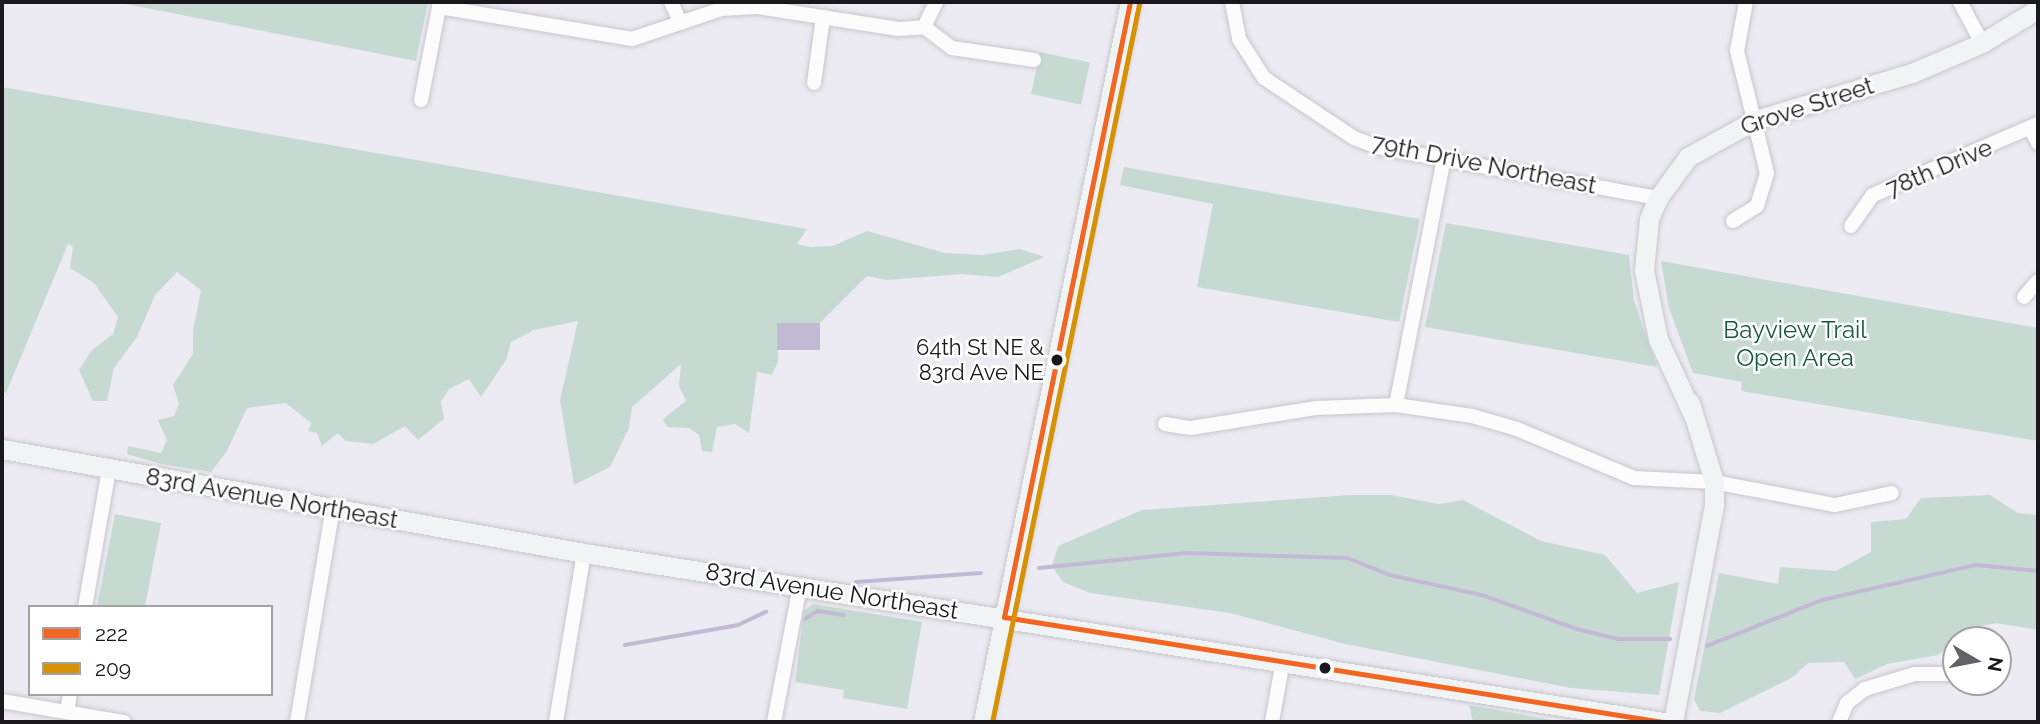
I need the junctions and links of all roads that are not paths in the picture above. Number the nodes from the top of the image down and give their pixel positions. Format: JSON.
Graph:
{"nodes":[{"id":1,"x":671,"y":2,"type":"edge"},
{"id":2,"x":936,"y":2,"type":"edge"},
{"id":3,"x":1130,"y":2,"type":"edge"},
{"id":4,"x":1232,"y":2,"type":"edge"},
{"id":5,"x":1746,"y":2,"type":"edge"},
{"id":6,"x":1960,"y":2,"type":"edge"},
{"id":7,"x":439,"y":5,"type":"edge"},
{"id":8,"x":2038,"y":9,"type":"edge"},
{"id":9,"x":823,"y":17,"type":"junction"},
{"id":10,"x":681,"y":23,"type":"junction"},
{"id":11,"x":924,"y":27,"type":"junction"},
{"id":12,"x":1982,"y":43,"type":"junction"},
{"id":13,"x":1034,"y":60,"type":"dead end"},
{"id":14,"x":814,"y":83,"type":"dead end"},
{"id":15,"x":421,"y":100,"type":"dead end"},
{"id":16,"x":1755,"y":120,"type":"junction"},
{"id":17,"x":2035,"y":127,"type":"edge"},
{"id":18,"x":2038,"y":143,"type":"edge"},
{"id":19,"x":1444,"y":159,"type":"junction"},
{"id":20,"x":1658,"y":198,"type":"junction"},
{"id":21,"x":1733,"y":221,"type":"dead end"},
{"id":22,"x":1851,"y":226,"type":"dead end"},
{"id":23,"x":2038,"y":281,"type":"edge"},
{"id":24,"x":2024,"y":297,"type":"dead end"},
{"id":25,"x":1396,"y":405,"type":"junction"},
{"id":26,"x":1165,"y":424,"type":"dead end"},
{"id":27,"x":2,"y":449,"type":"edge"},
{"id":28,"x":109,"y":469,"type":"junction"},
{"id":29,"x":1713,"y":482,"type":"junction"},
{"id":30,"x":1892,"y":493,"type":"dead end"},
{"id":31,"x":333,"y":508,"type":"junction"},
{"id":32,"x":584,"y":553,"type":"junction"},
{"id":33,"x":800,"y":586,"type":"junction"},
{"id":34,"x":85,"y":605,"type":"edge"},
{"id":35,"x":1004,"y":617,"type":"junction"},
{"id":36,"x":1283,"y":660,"type":"junction"},
{"id":37,"x":1942,"y":674,"type":"edge"},
{"id":38,"x":70,"y":696,"type":"edge"},
{"id":39,"x":2,"y":701,"type":"edge"},
{"id":40,"x":67,"y":712,"type":"junction"},
{"id":41,"x":124,"y":722,"type":"edge"},
{"id":42,"x":297,"y":722,"type":"edge"},
{"id":43,"x":556,"y":722,"type":"edge"},
{"id":44,"x":774,"y":722,"type":"edge"},
{"id":45,"x":983,"y":722,"type":"edge"},
{"id":46,"x":1272,"y":722,"type":"edge"},
{"id":47,"x":1663,"y":722,"type":"edge"},
{"id":48,"x":1673,"y":722,"type":"edge"},
{"id":49,"x":1839,"y":722,"type":"edge"}],
"edges":[{"from":1,"to":10,"type":"street"},
{"from":2,"to":11,"type":"street"},
{"from":3,"to":35,"type":"street"},
{"from":4,"to":19,"type":"street","name":"79th Drive Northeast"},
{"from":5,"to":16,"type":"street"},
{"from":6,"to":12,"type":"street"},
{"from":7,"to":10,"type":"street"},
{"from":7,"to":15,"type":"street"},
{"from":8,"to":12,"type":"street","name":"Grove Street"},
{"from":9,"to":10,"type":"street"},
{"from":9,"to":11,"type":"street"},
{"from":9,"to":14,"type":"street"},
{"from":11,"to":13,"type":"street"},
{"from":12,"to":16,"type":"street","name":"Grove Street"},
{"from":16,"to":20,"type":"street","name":"Grove Street"},
{"from":16,"to":21,"type":"street"},
{"from":17,"to":18,"type":"street"},
{"from":17,"to":22,"type":"street","name":"78th Drive"},
{"from":19,"to":20,"type":"street","name":"79th Drive Northeast"},
{"from":19,"to":25,"type":"street"},
{"from":20,"to":29,"type":"street","name":"Grove Street"},
{"from":23,"to":24,"type":"street"},
{"from":25,"to":26,"type":"street"},
{"from":25,"to":29,"type":"street"},
{"from":27,"to":28,"type":"street","name":"83rd Avenue Northeast"},
{"from":28,"to":31,"type":"street","name":"83rd Avenue Northeast"},
{"from":28,"to":34,"type":"street"},
{"from":29,"to":30,"type":"street"},
{"from":29,"to":48,"type":"street","name":"Grove Street"},
{"from":31,"to":32,"type":"street","name":"83rd Avenue Northeast"},
{"from":31,"to":42,"type":"street"},
{"from":32,"to":33,"type":"street","name":"83rd Avenue Northeast"},
{"from":32,"to":43,"type":"street"},
{"from":33,"to":35,"type":"street","name":"83rd Avenue Northeast"},
{"from":33,"to":44,"type":"street"},
{"from":35,"to":36,"type":"street","name":"83rd Avenue Northeast"},
{"from":35,"to":45,"type":"street"},
{"from":36,"to":46,"type":"street"},
{"from":36,"to":47,"type":"street","name":"83rd Avenue Northeast"},
{"from":37,"to":49,"type":"street"},
{"from":38,"to":40,"type":"street"},
{"from":39,"to":40,"type":"street"},
{"from":40,"to":41,"type":"street"}]}
